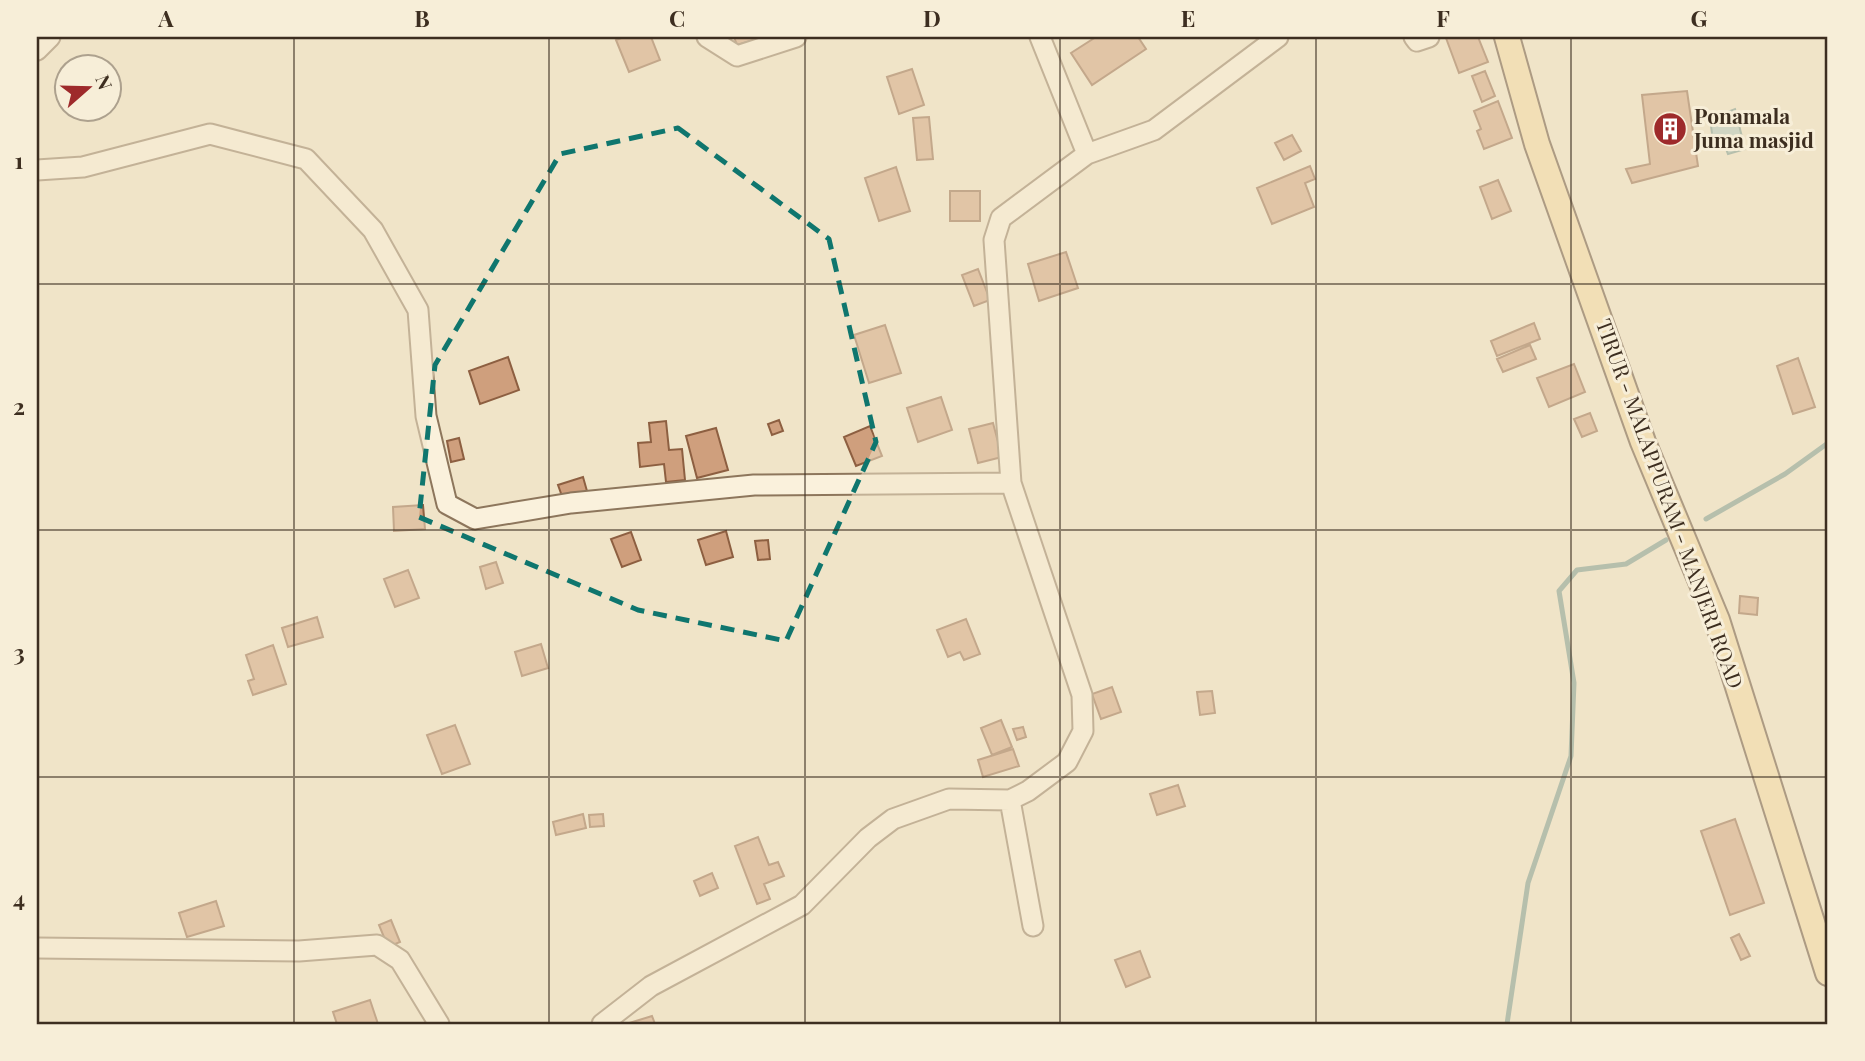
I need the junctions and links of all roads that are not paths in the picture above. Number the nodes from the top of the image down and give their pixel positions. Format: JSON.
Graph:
{"nodes":[{"id":1,"x":50,"y":37,"type":"edge"},
{"id":2,"x":707,"y":37,"type":"edge"},
{"id":3,"x":796,"y":37,"type":"edge"},
{"id":4,"x":1040,"y":37,"type":"edge"},
{"id":5,"x":1278,"y":37,"type":"edge"},
{"id":6,"x":1414,"y":37,"type":"edge"},
{"id":7,"x":1429,"y":37,"type":"edge"},
{"id":8,"x":1507,"y":37,"type":"edge"},
{"id":9,"x":37,"y":50,"type":"edge"},
{"id":10,"x":1087,"y":154,"type":"junction"},
{"id":11,"x":37,"y":170,"type":"edge"},
{"id":12,"x":1011,"y":483,"type":"junction"},
{"id":13,"x":1010,"y":800,"type":"junction"},
{"id":14,"x":1033,"y":926,"type":"dead end"},
{"id":15,"x":37,"y":948,"type":"edge"},
{"id":16,"x":1828,"y":974,"type":"edge"},
{"id":17,"x":439,"y":1024,"type":"edge"},
{"id":18,"x":602,"y":1024,"type":"edge"}],
"edges":[{"from":1,"to":9,"type":"street"},
{"from":2,"to":3,"type":"street"},
{"from":4,"to":10,"type":"street"},
{"from":5,"to":10,"type":"street"},
{"from":6,"to":7,"type":"street"},
{"from":8,"to":16,"type":"main road","name":"TIRUR - MALAPPURAM - MANJERI ROAD"},
{"from":10,"to":12,"type":"street"},
{"from":11,"to":12,"type":"street"},
{"from":12,"to":13,"type":"street"},
{"from":13,"to":14,"type":"street"},
{"from":13,"to":18,"type":"street"},
{"from":15,"to":17,"type":"street"}]}
